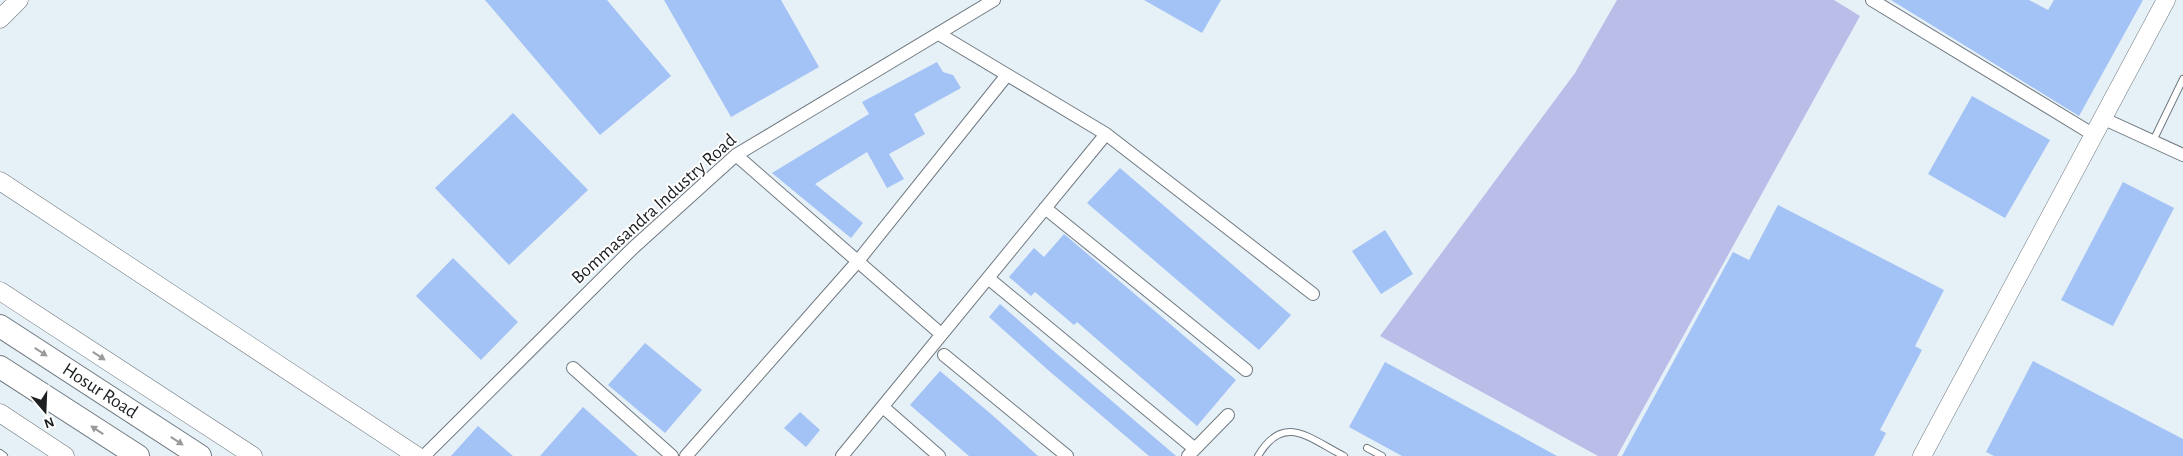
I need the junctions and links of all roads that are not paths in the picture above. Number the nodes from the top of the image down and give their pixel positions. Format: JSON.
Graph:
{"nodes":[{"id":1,"x":19,"y":0,"type":"edge"},
{"id":2,"x":994,"y":0,"type":"edge"},
{"id":3,"x":1872,"y":0,"type":"edge"},
{"id":4,"x":2166,"y":0,"type":"edge"},
{"id":5,"x":0,"y":19,"type":"edge"},
{"id":6,"x":939,"y":34,"type":"junction"},
{"id":7,"x":1007,"y":75,"type":"junction"},
{"id":8,"x":2183,"y":79,"type":"edge"},
{"id":9,"x":2102,"y":118,"type":"junction"},
{"id":10,"x":1106,"y":134,"type":"junction"},
{"id":11,"x":2094,"y":135,"type":"junction"},
{"id":12,"x":2153,"y":142,"type":"junction"},
{"id":13,"x":2183,"y":155,"type":"edge"},
{"id":14,"x":736,"y":156,"type":"junction"},
{"id":15,"x":0,"y":182,"type":"edge"},
{"id":16,"x":1045,"y":208,"type":"junction"},
{"id":17,"x":858,"y":261,"type":"junction"},
{"id":18,"x":988,"y":278,"type":"junction"},
{"id":19,"x":0,"y":292,"type":"edge"},
{"id":20,"x":1313,"y":294,"type":"dead end"},
{"id":21,"x":0,"y":326,"type":"edge"},
{"id":22,"x":941,"y":334,"type":"junction"},
{"id":23,"x":944,"y":355,"type":"dead end"},
{"id":24,"x":0,"y":367,"type":"edge"},
{"id":25,"x":573,"y":368,"type":"dead end"},
{"id":26,"x":1246,"y":370,"type":"dead end"},
{"id":27,"x":883,"y":407,"type":"junction"},
{"id":28,"x":0,"y":413,"type":"edge"},
{"id":29,"x":1228,"y":415,"type":"dead end"},
{"id":30,"x":1367,"y":448,"type":"dead end"},
{"id":31,"x":0,"y":453,"type":"edge"},
{"id":32,"x":1191,"y":453,"type":"edge"},
{"id":33,"x":135,"y":455,"type":"edge"},
{"id":34,"x":4,"y":456,"type":"edge"},
{"id":35,"x":65,"y":456,"type":"edge"},
{"id":36,"x":200,"y":456,"type":"edge"},
{"id":37,"x":253,"y":456,"type":"edge"},
{"id":38,"x":417,"y":456,"type":"edge"},
{"id":39,"x":424,"y":456,"type":"edge"},
{"id":40,"x":672,"y":456,"type":"edge"},
{"id":41,"x":686,"y":456,"type":"edge"},
{"id":42,"x":842,"y":456,"type":"edge"},
{"id":43,"x":939,"y":456,"type":"edge"},
{"id":44,"x":1067,"y":456,"type":"edge"},
{"id":45,"x":1258,"y":456,"type":"edge"},
{"id":46,"x":1344,"y":456,"type":"edge"},
{"id":47,"x":1382,"y":456,"type":"edge"},
{"id":48,"x":1922,"y":456,"type":"edge"}],
"edges":[{"from":1,"to":5,"type":"street"},
{"from":2,"to":6,"type":"street","name":"Bommasandra Industry Road"},
{"from":3,"to":11,"type":"street"},
{"from":4,"to":9,"type":"street"},
{"from":6,"to":7,"type":"street"},
{"from":6,"to":14,"type":"street","name":"Bommasandra Industry Road"},
{"from":7,"to":10,"type":"street"},
{"from":7,"to":17,"type":"street"},
{"from":8,"to":12,"type":"lane"},
{"from":9,"to":11,"type":"street"},
{"from":9,"to":12,"type":"street"},
{"from":10,"to":16,"type":"street"},
{"from":10,"to":20,"type":"street"},
{"from":11,"to":48,"type":"street"},
{"from":12,"to":13,"type":"street"},
{"from":14,"to":17,"type":"street"},
{"from":14,"to":39,"type":"street","name":"Bommasandra Industry Road"},
{"from":15,"to":38,"type":"street"},
{"from":16,"to":18,"type":"street"},
{"from":16,"to":26,"type":"street"},
{"from":17,"to":22,"type":"street"},
{"from":17,"to":41,"type":"street"},
{"from":18,"to":22,"type":"street"},
{"from":18,"to":32,"type":"street"},
{"from":19,"to":37,"type":"street","one_way":true},
{"from":21,"to":36,"type":"highway","name":"Hosur Road","one_way":true},
{"from":22,"to":27,"type":"street"},
{"from":23,"to":44,"type":"street"},
{"from":33,"to":24,"type":"highway","name":"Hosur Road","one_way":true},
{"from":25,"to":40,"type":"street"},
{"from":27,"to":42,"type":"street"},
{"from":27,"to":43,"type":"street"},
{"from":28,"to":35,"type":"street"},
{"from":29,"to":32,"type":"street"},
{"from":30,"to":47,"type":"lane"},
{"from":31,"to":34,"type":"lane"},
{"from":45,"to":46,"type":"lane"}]}
